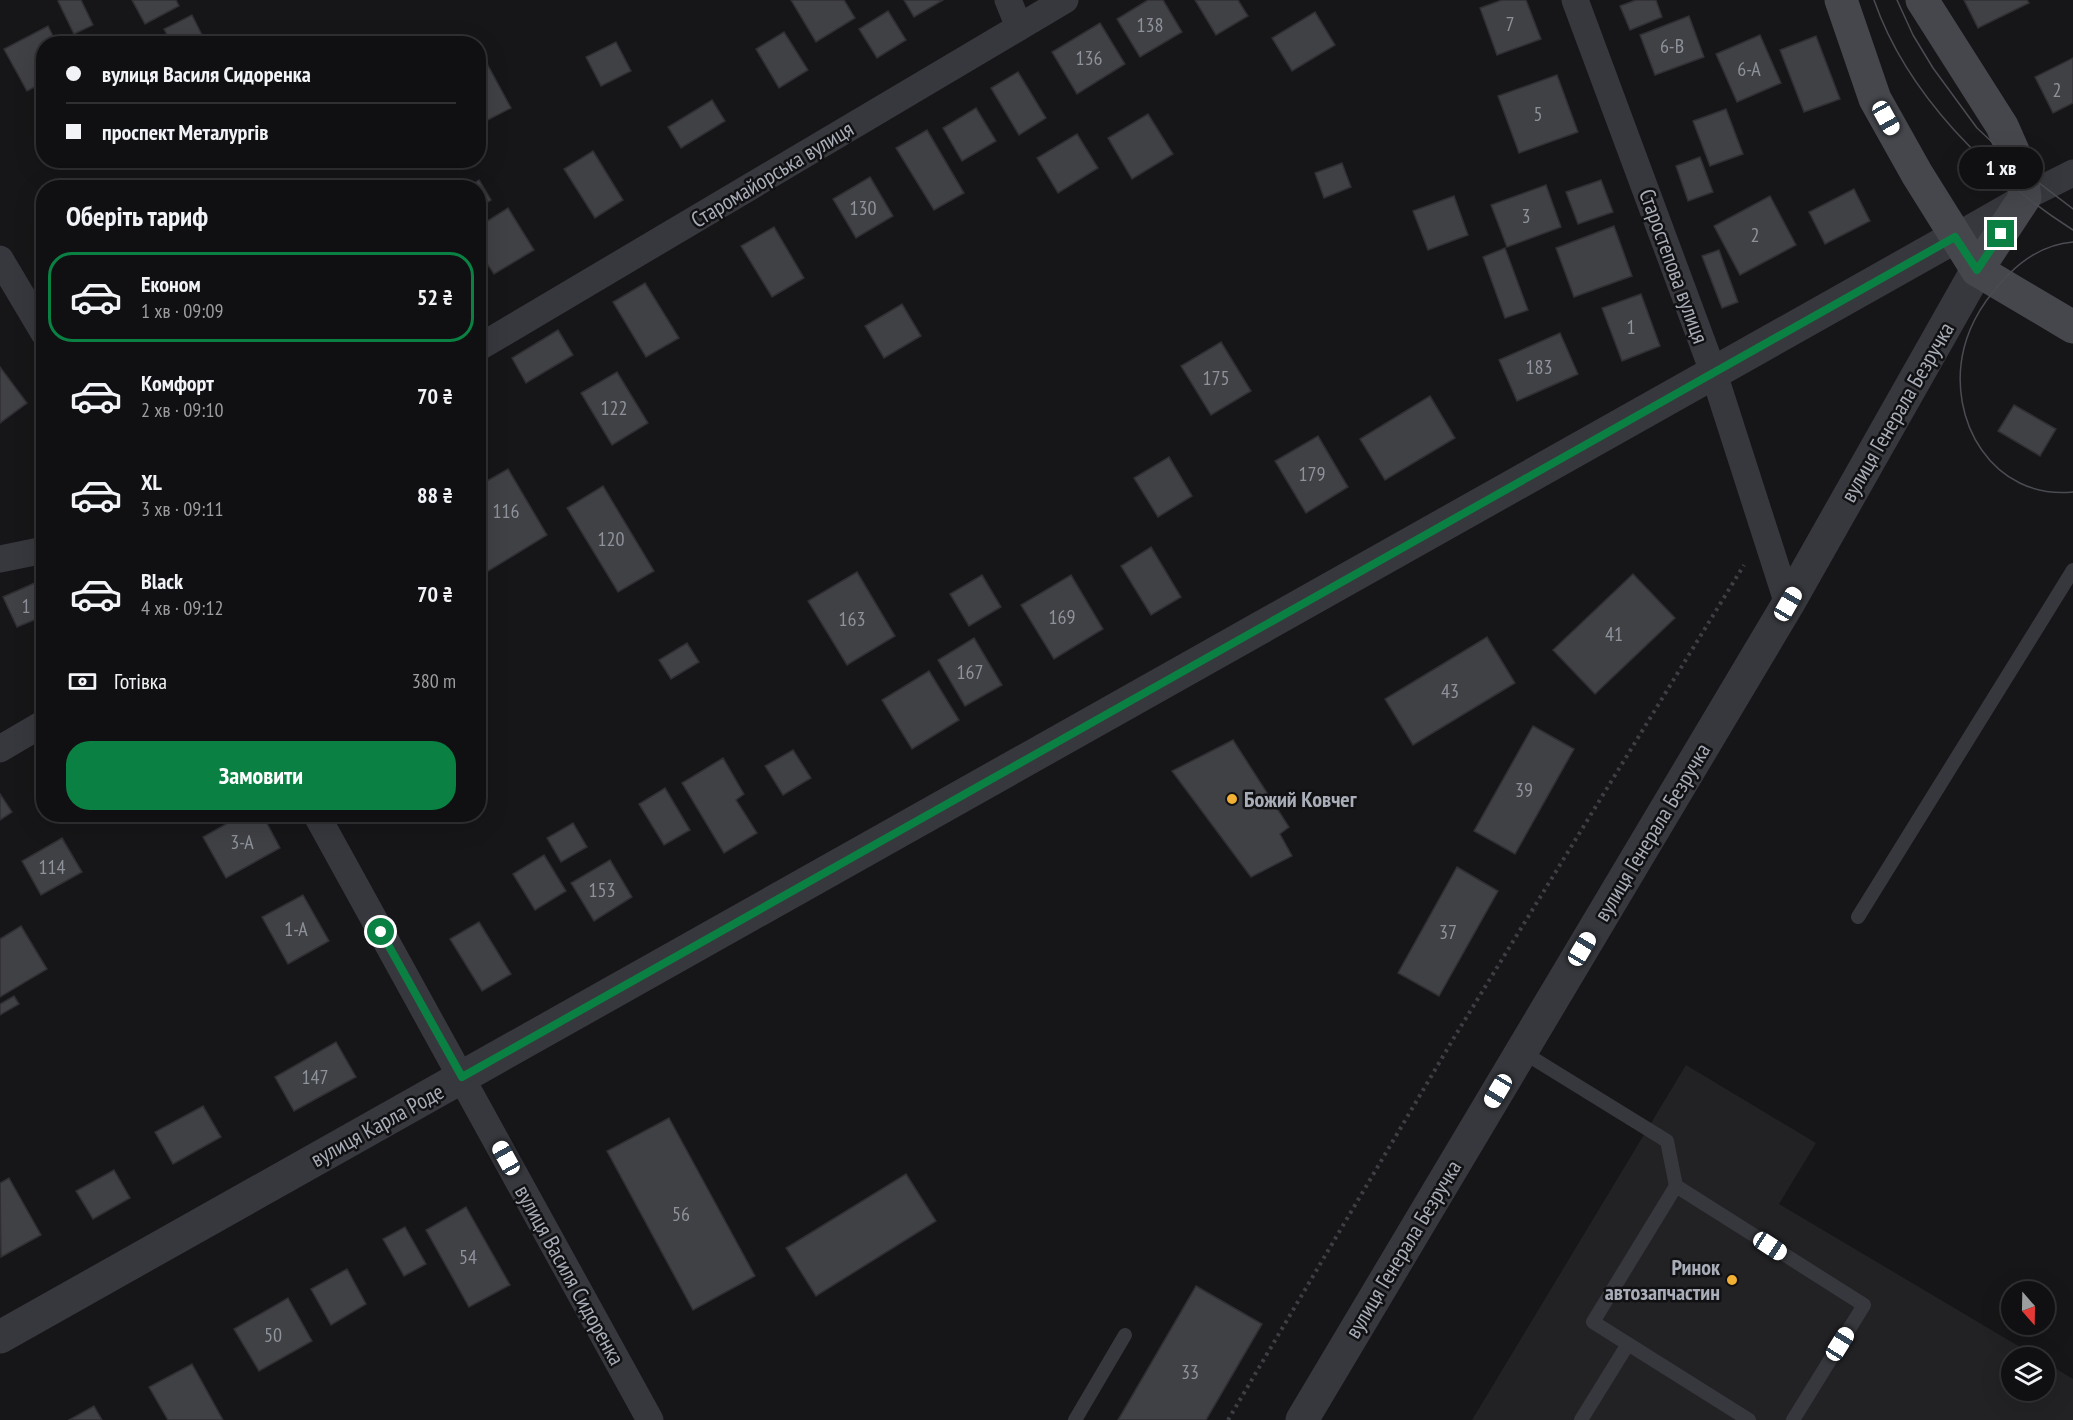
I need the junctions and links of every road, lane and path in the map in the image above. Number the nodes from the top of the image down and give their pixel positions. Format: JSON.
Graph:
{"nodes":[{"id":1,"x":1008,"y":0,"type":"edge"},
{"id":2,"x":1065,"y":0,"type":"edge"},
{"id":3,"x":1575,"y":0,"type":"edge"},
{"id":4,"x":1841,"y":0,"type":"edge"},
{"id":5,"x":1922,"y":0,"type":"edge"},
{"id":6,"x":1019,"y":27,"type":"junction"},
{"id":7,"x":2073,"y":174,"type":"edge"},
{"id":8,"x":2025,"y":197,"type":"junction"},
{"id":9,"x":1955,"y":237,"type":"junction"},
{"id":10,"x":0,"y":259,"type":"edge"},
{"id":11,"x":1977,"y":270,"type":"junction"},
{"id":12,"x":36,"y":320,"type":"edge"},
{"id":13,"x":2073,"y":327,"type":"edge"},
{"id":14,"x":486,"y":343,"type":"edge"},
{"id":15,"x":1714,"y":374,"type":"junction"},
{"id":16,"x":1764,"y":531,"type":"junction"},
{"id":17,"x":36,"y":552,"type":"edge"},
{"id":18,"x":0,"y":559,"type":"edge"},
{"id":19,"x":2073,"y":570,"type":"edge"},
{"id":20,"x":1788,"y":604,"type":"junction"},
{"id":21,"x":36,"y":728,"type":"edge"},
{"id":22,"x":0,"y":749,"type":"edge"},
{"id":23,"x":320,"y":822,"type":"edge"},
{"id":24,"x":1858,"y":917,"type":"dead end"},
{"id":25,"x":1521,"y":1051,"type":"junction"},
{"id":26,"x":462,"y":1077,"type":"junction"},
{"id":27,"x":1676,"y":1186,"type":"junction"},
{"id":28,"x":1125,"y":1335,"type":"dead end"},
{"id":29,"x":0,"y":1338,"type":"edge"},
{"id":30,"x":1628,"y":1344,"type":"junction"},
{"id":31,"x":650,"y":1420,"type":"edge"},
{"id":32,"x":1075,"y":1420,"type":"edge"},
{"id":33,"x":1228,"y":1420,"type":"edge"},
{"id":34,"x":1302,"y":1420,"type":"edge"},
{"id":35,"x":1581,"y":1420,"type":"edge"},
{"id":36,"x":1749,"y":1420,"type":"edge"},
{"id":37,"x":1792,"y":1420,"type":"edge"}],
"edges":[{"from":1,"to":6,"type":"street"},
{"from":2,"to":6,"type":"street","name":"Старомайорська вулиця"},
{"from":3,"to":15,"type":"street","name":"Старостепова вулиця"},
{"from":4,"to":9,"type":"main road"},
{"from":5,"to":8,"type":"main road"},
{"from":6,"to":14,"type":"street","name":"Старомайорська вулиця"},
{"from":7,"to":8,"type":"street","name":"вулиця Карла Роде"},
{"from":8,"to":9,"type":"street","name":"вулиця Карла Роде"},
{"from":8,"to":11,"type":"main road"},
{"from":9,"to":11,"type":"main road"},
{"from":9,"to":15,"type":"street","name":"вулиця Карла Роде"},
{"from":10,"to":12,"type":"street"},
{"from":11,"to":13,"type":"main road"},
{"from":11,"to":20,"type":"street","name":"вулиця Генерала Безручка"},
{"from":15,"to":16,"type":"street","name":"Старостепова вулиця"},
{"from":15,"to":26,"type":"street","name":"вулиця Карла Роде"},
{"from":16,"to":20,"type":"street","name":"Старостепова вулиця"},
{"from":16,"to":33,"type":"path"},
{"from":17,"to":18,"type":"street"},
{"from":19,"to":24,"type":"lane"},
{"from":20,"to":25,"type":"street","name":"вулиця Генерала Безручка"},
{"from":21,"to":22,"type":"street"},
{"from":23,"to":26,"type":"street","name":"вулиця Василя Сидоренка"},
{"from":25,"to":27,"type":"lane"},
{"from":25,"to":34,"type":"street","name":"вулиця Генерала Безручка"},
{"from":26,"to":29,"type":"street","name":"вулиця Карла Роде"},
{"from":26,"to":31,"type":"street","name":"вулиця Василя Сидоренка"},
{"from":27,"to":30,"type":"lane"},
{"from":27,"to":37,"type":"lane"},
{"from":28,"to":32,"type":"lane"},
{"from":30,"to":35,"type":"lane"},
{"from":30,"to":36,"type":"lane"}]}
